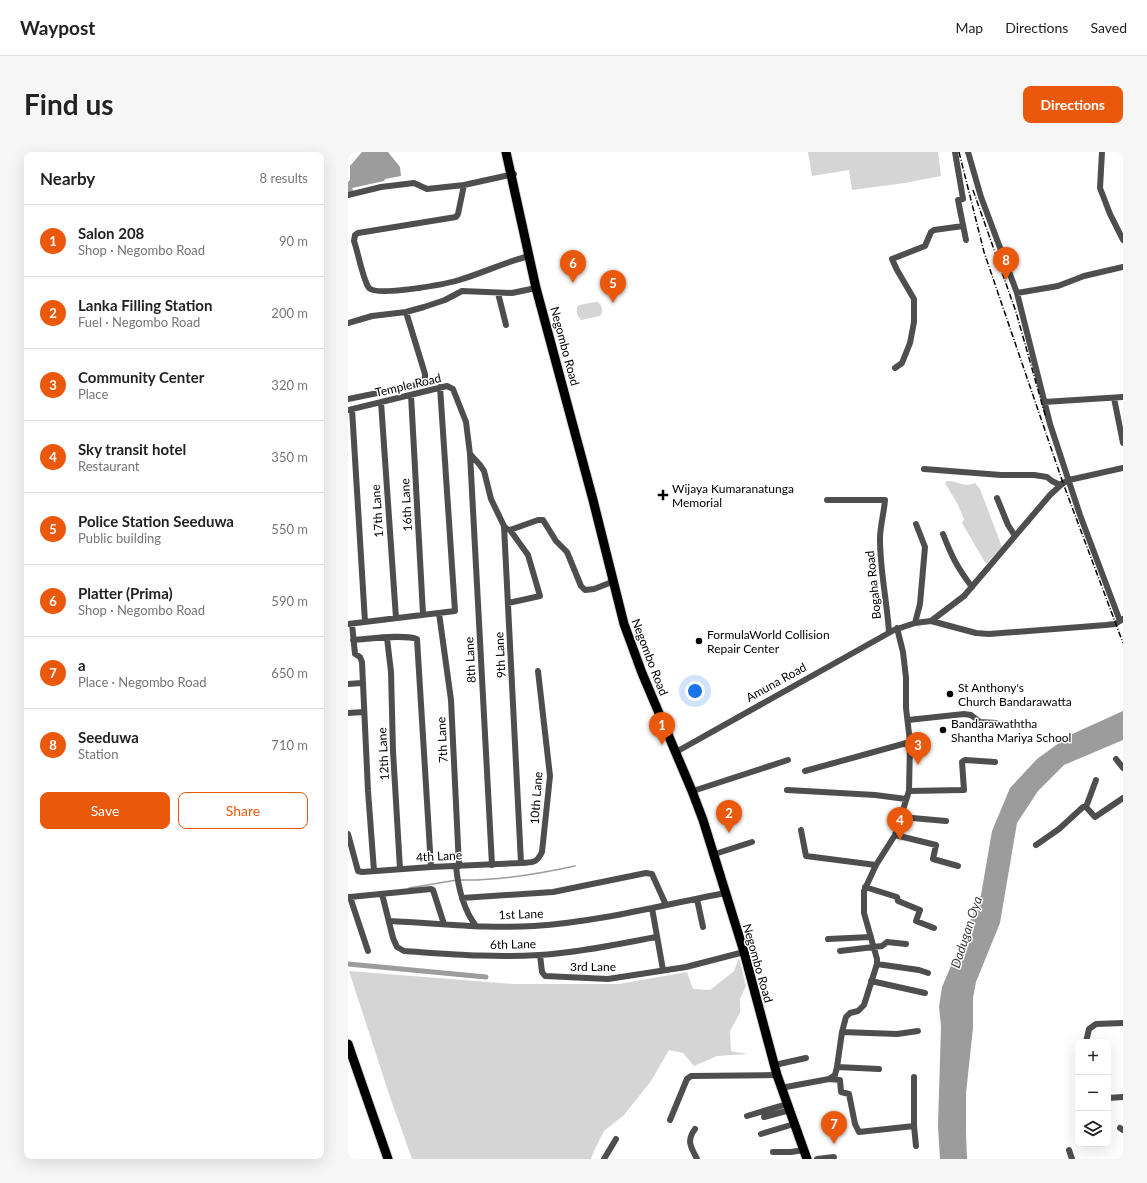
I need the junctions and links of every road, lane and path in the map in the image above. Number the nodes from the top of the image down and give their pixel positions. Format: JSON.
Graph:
{"nodes":[{"id":1,"x":506,"y":152,"type":"edge"},
{"id":2,"x":511,"y":152,"type":"edge"},
{"id":3,"x":955,"y":152,"type":"edge"},
{"id":4,"x":968,"y":152,"type":"edge"},
{"id":5,"x":1102,"y":152,"type":"edge"},
{"id":6,"x":513,"y":174,"type":"junction"},
{"id":7,"x":464,"y":185,"type":"junction"},
{"id":8,"x":348,"y":195,"type":"edge"},
{"id":9,"x":963,"y":226,"type":"junction"},
{"id":10,"x":966,"y":240,"type":"dead end"},
{"id":11,"x":1123,"y":240,"type":"edge"},
{"id":12,"x":529,"y":256,"type":"junction"},
{"id":13,"x":1123,"y":267,"type":"edge"},
{"id":14,"x":536,"y":288,"type":"junction"},
{"id":15,"x":498,"y":293,"type":"junction"},
{"id":16,"x":1017,"y":293,"type":"junction"},
{"id":17,"x":406,"y":312,"type":"junction"},
{"id":18,"x":348,"y":323,"type":"edge"},
{"id":19,"x":506,"y":325,"type":"dead end"},
{"id":20,"x":894,"y":368,"type":"dead end"},
{"id":21,"x":440,"y":387,"type":"junction"},
{"id":22,"x":411,"y":395,"type":"junction"},
{"id":23,"x":1123,"y":397,"type":"edge"},
{"id":24,"x":1114,"y":398,"type":"junction"},
{"id":25,"x":348,"y":399,"type":"edge"},
{"id":26,"x":381,"y":402,"type":"junction"},
{"id":27,"x":1044,"y":402,"type":"junction"},
{"id":28,"x":350,"y":409,"type":"edge"},
{"id":29,"x":1123,"y":443,"type":"edge"},
{"id":30,"x":470,"y":454,"type":"junction"},
{"id":31,"x":1123,"y":468,"type":"edge"},
{"id":32,"x":924,"y":469,"type":"dead end"},
{"id":33,"x":1069,"y":480,"type":"junction"},
{"id":34,"x":1060,"y":485,"type":"junction"},
{"id":35,"x":997,"y":498,"type":"dead end"},
{"id":36,"x":827,"y":500,"type":"dead end"},
{"id":37,"x":916,"y":524,"type":"dead end"},
{"id":38,"x":507,"y":528,"type":"junction"},
{"id":39,"x":943,"y":534,"type":"dead end"},
{"id":40,"x":1015,"y":536,"type":"junction"},
{"id":41,"x":612,"y":582,"type":"junction"},
{"id":42,"x":972,"y":587,"type":"junction"},
{"id":43,"x":508,"y":603,"type":"junction"},
{"id":44,"x":439,"y":613,"type":"junction"},
{"id":45,"x":424,"y":614,"type":"junction"},
{"id":46,"x":396,"y":618,"type":"junction"},
{"id":47,"x":1122,"y":620,"type":"edge"},
{"id":48,"x":931,"y":621,"type":"junction"},
{"id":49,"x":365,"y":622,"type":"junction"},
{"id":50,"x":915,"y":623,"type":"junction"},
{"id":51,"x":350,"y":624,"type":"edge"},
{"id":52,"x":897,"y":628,"type":"junction"},
{"id":53,"x":889,"y":632,"type":"junction"},
{"id":54,"x":388,"y":638,"type":"junction"},
{"id":55,"x":353,"y":640,"type":"junction"},
{"id":56,"x":348,"y":654,"type":"edge"},
{"id":57,"x":355,"y":654,"type":"junction"},
{"id":58,"x":538,"y":671,"type":"dead end"},
{"id":59,"x":362,"y":683,"type":"junction"},
{"id":60,"x":348,"y":684,"type":"edge"},
{"id":61,"x":364,"y":712,"type":"junction"},
{"id":62,"x":348,"y":713,"type":"edge"},
{"id":63,"x":908,"y":720,"type":"junction"},
{"id":64,"x":996,"y":723,"type":"dead end"},
{"id":65,"x":910,"y":742,"type":"junction"},
{"id":66,"x":678,"y":751,"type":"junction"},
{"id":67,"x":1116,"y":759,"type":"dead end"},
{"id":68,"x":788,"y":760,"type":"dead end"},
{"id":69,"x":995,"y":762,"type":"dead end"},
{"id":70,"x":1123,"y":768,"type":"edge"},
{"id":71,"x":805,"y":771,"type":"dead end"},
{"id":72,"x":1096,"y":780,"type":"dead end"},
{"id":73,"x":696,"y":790,"type":"junction"},
{"id":74,"x":787,"y":790,"type":"dead end"},
{"id":75,"x":909,"y":791,"type":"junction"},
{"id":76,"x":1123,"y":798,"type":"edge"},
{"id":77,"x":906,"y":799,"type":"junction"},
{"id":78,"x":1086,"y":807,"type":"junction"},
{"id":79,"x":901,"y":817,"type":"junction"},
{"id":80,"x":946,"y":821,"type":"dead end"},
{"id":81,"x":801,"y":830,"type":"dead end"},
{"id":82,"x":348,"y":834,"type":"edge"},
{"id":83,"x":895,"y":835,"type":"junction"},
{"id":84,"x":752,"y":842,"type":"dead end"},
{"id":85,"x":1036,"y":845,"type":"dead end"},
{"id":86,"x":718,"y":853,"type":"junction"},
{"id":87,"x":521,"y":863,"type":"junction"},
{"id":88,"x":492,"y":865,"type":"junction"},
{"id":89,"x":876,"y":865,"type":"junction"},
{"id":90,"x":458,"y":866,"type":"junction"},
{"id":91,"x":958,"y":866,"type":"dead end"},
{"id":92,"x":431,"y":867,"type":"junction"},
{"id":93,"x":400,"y":869,"type":"junction"},
{"id":94,"x":374,"y":871,"type":"junction"},
{"id":95,"x":866,"y":887,"type":"junction"},
{"id":96,"x":725,"y":893,"type":"junction"},
{"id":97,"x":382,"y":894,"type":"junction"},
{"id":98,"x":349,"y":897,"type":"edge"},
{"id":99,"x":462,"y":898,"type":"junction"},
{"id":100,"x":697,"y":899,"type":"junction"},
{"id":101,"x":666,"y":905,"type":"junction"},
{"id":102,"x":652,"y":908,"type":"junction"},
{"id":103,"x":389,"y":921,"type":"junction"},
{"id":104,"x":444,"y":924,"type":"junction"},
{"id":105,"x":476,"y":926,"type":"junction"},
{"id":106,"x":703,"y":927,"type":"dead end"},
{"id":107,"x":934,"y":928,"type":"dead end"},
{"id":108,"x":656,"y":937,"type":"junction"},
{"id":109,"x":871,"y":937,"type":"junction"},
{"id":110,"x":828,"y":938,"type":"dead end"},
{"id":111,"x":906,"y":944,"type":"dead end"},
{"id":112,"x":873,"y":947,"type":"junction"},
{"id":113,"x":368,"y":950,"type":"dead end"},
{"id":114,"x":840,"y":951,"type":"dead end"},
{"id":115,"x":744,"y":952,"type":"junction"},
{"id":116,"x":540,"y":955,"type":"junction"},
{"id":117,"x":876,"y":964,"type":"junction"},
{"id":118,"x":663,"y":970,"type":"junction"},
{"id":119,"x":928,"y":973,"type":"dead end"},
{"id":120,"x":871,"y":981,"type":"junction"},
{"id":121,"x":925,"y":993,"type":"dead end"},
{"id":122,"x":1123,"y":1023,"type":"edge"},
{"id":123,"x":918,"y":1031,"type":"dead end"},
{"id":124,"x":842,"y":1032,"type":"junction"},
{"id":125,"x":1086,"y":1039,"type":"edge"},
{"id":126,"x":348,"y":1044,"type":"edge"},
{"id":127,"x":806,"y":1058,"type":"dead end"},
{"id":128,"x":348,"y":1062,"type":"edge"},
{"id":129,"x":779,"y":1064,"type":"junction"},
{"id":130,"x":837,"y":1067,"type":"junction"},
{"id":131,"x":879,"y":1069,"type":"dead end"},
{"id":132,"x":778,"y":1075,"type":"junction"},
{"id":133,"x":914,"y":1076,"type":"dead end"},
{"id":134,"x":830,"y":1079,"type":"junction"},
{"id":135,"x":786,"y":1087,"type":"junction"},
{"id":136,"x":1123,"y":1097,"type":"edge"},
{"id":137,"x":1111,"y":1098,"type":"edge"},
{"id":138,"x":788,"y":1107,"type":"junction"},
{"id":139,"x":747,"y":1116,"type":"dead end"},
{"id":140,"x":764,"y":1117,"type":"dead end"},
{"id":141,"x":670,"y":1120,"type":"dead end"},
{"id":142,"x":794,"y":1124,"type":"junction"},
{"id":143,"x":914,"y":1126,"type":"junction"},
{"id":144,"x":695,"y":1129,"type":"dead end"},
{"id":145,"x":761,"y":1134,"type":"dead end"},
{"id":146,"x":616,"y":1139,"type":"dead end"},
{"id":147,"x":916,"y":1146,"type":"dead end"},
{"id":148,"x":1070,"y":1150,"type":"dead end"},
{"id":149,"x":773,"y":1152,"type":"dead end"},
{"id":150,"x":805,"y":1155,"type":"edge"},
{"id":151,"x":834,"y":1157,"type":"dead end"},
{"id":152,"x":381,"y":1159,"type":"edge"},
{"id":153,"x":388,"y":1159,"type":"edge"},
{"id":154,"x":604,"y":1159,"type":"edge"},
{"id":155,"x":697,"y":1159,"type":"edge"},
{"id":156,"x":812,"y":1159,"type":"edge"},
{"id":157,"x":817,"y":1159,"type":"edge"},
{"id":158,"x":1072,"y":1159,"type":"edge"}],
"edges":[{"from":1,"to":6,"type":"highway","name":"Negombo Road"},
{"from":2,"to":6,"type":"highway","name":"Negombo Road"},
{"from":3,"to":9,"type":"street"},
{"from":4,"to":16,"type":"street"},
{"from":5,"to":11,"type":"street"},
{"from":6,"to":7,"type":"street"},
{"from":6,"to":12,"type":"highway","name":"Negombo Road"},
{"from":6,"to":66,"type":"highway","name":"Negombo Road"},
{"from":7,"to":8,"type":"street"},
{"from":7,"to":12,"type":"street"},
{"from":9,"to":10,"type":"street"},
{"from":9,"to":20,"type":"street"},
{"from":12,"to":14,"type":"highway","name":"Negombo Road"},
{"from":13,"to":16,"type":"street"},
{"from":14,"to":15,"type":"street"},
{"from":14,"to":41,"type":"highway","name":"Negombo Road"},
{"from":15,"to":17,"type":"street"},
{"from":15,"to":19,"type":"street"},
{"from":16,"to":27,"type":"street"},
{"from":17,"to":18,"type":"street"},
{"from":17,"to":25,"type":"street"},
{"from":21,"to":22,"type":"street","name":"Temple Road"},
{"from":21,"to":30,"type":"street","name":"Temple Road"},
{"from":21,"to":44,"type":"street"},
{"from":22,"to":26,"type":"street","name":"Temple Road"},
{"from":22,"to":45,"type":"street","name":"16th Lane"},
{"from":23,"to":24,"type":"street"},
{"from":24,"to":27,"type":"street"},
{"from":24,"to":29,"type":"street"},
{"from":26,"to":28,"type":"street","name":"Temple Road"},
{"from":26,"to":46,"type":"street","name":"17th Lane"},
{"from":27,"to":33,"type":"street"},
{"from":28,"to":49,"type":"street"},
{"from":30,"to":38,"type":"street","name":"9th Lane"},
{"from":30,"to":88,"type":"street","name":"8th Lane"},
{"from":31,"to":33,"type":"street"},
{"from":32,"to":34,"type":"street"},
{"from":33,"to":34,"type":"street"},
{"from":33,"to":47,"type":"street"},
{"from":34,"to":40,"type":"street"},
{"from":35,"to":40,"type":"street"},
{"from":36,"to":53,"type":"street","name":"Bogaha Road"},
{"from":37,"to":50,"type":"street"},
{"from":38,"to":41,"type":"street"},
{"from":38,"to":43,"type":"street","name":"9th Lane"},
{"from":38,"to":43,"type":"street"},
{"from":39,"to":42,"type":"street"},
{"from":40,"to":42,"type":"street"},
{"from":41,"to":66,"type":"highway","name":"Negombo Road"},
{"from":42,"to":48,"type":"street"},
{"from":43,"to":87,"type":"street","name":"9th Lane"},
{"from":44,"to":45,"type":"street"},
{"from":44,"to":90,"type":"street","name":"7th Lane"},
{"from":45,"to":46,"type":"street"},
{"from":46,"to":49,"type":"street"},
{"from":47,"to":48,"type":"street","name":"Amuna Road"},
{"from":48,"to":50,"type":"street","name":"Amuna Road"},
{"from":49,"to":51,"type":"street"},
{"from":50,"to":52,"type":"street","name":"Amuna Road"},
{"from":51,"to":55,"type":"street"},
{"from":52,"to":53,"type":"street","name":"Amuna Road"},
{"from":52,"to":63,"type":"street"},
{"from":53,"to":66,"type":"street","name":"Amuna Road"},
{"from":54,"to":55,"type":"street"},
{"from":54,"to":92,"type":"street"},
{"from":54,"to":93,"type":"street","name":"12th Lane"},
{"from":55,"to":57,"type":"street"},
{"from":56,"to":57,"type":"street"},
{"from":57,"to":59,"type":"street"},
{"from":58,"to":87,"type":"street","name":"10th Lane"},
{"from":59,"to":60,"type":"street"},
{"from":59,"to":61,"type":"street"},
{"from":61,"to":62,"type":"street"},
{"from":61,"to":94,"type":"street"},
{"from":63,"to":64,"type":"street"},
{"from":63,"to":65,"type":"street"},
{"from":65,"to":71,"type":"street"},
{"from":65,"to":75,"type":"street"},
{"from":66,"to":73,"type":"highway","name":"Negombo Road"},
{"from":66,"to":96,"type":"highway","name":"Negombo Road"},
{"from":67,"to":70,"type":"street"},
{"from":68,"to":73,"type":"street"},
{"from":69,"to":75,"type":"street"},
{"from":72,"to":78,"type":"street"},
{"from":73,"to":86,"type":"highway","name":"Negombo Road"},
{"from":74,"to":77,"type":"street"},
{"from":75,"to":77,"type":"street"},
{"from":76,"to":78,"type":"street"},
{"from":77,"to":79,"type":"street"},
{"from":78,"to":85,"type":"street"},
{"from":79,"to":80,"type":"street"},
{"from":79,"to":83,"type":"street"},
{"from":81,"to":89,"type":"street"},
{"from":82,"to":94,"type":"street","name":"4th Lane"},
{"from":83,"to":89,"type":"street"},
{"from":83,"to":91,"type":"street"},
{"from":84,"to":86,"type":"street"},
{"from":86,"to":129,"type":"highway","name":"Negombo Road"},
{"from":87,"to":88,"type":"street","name":"4th Lane"},
{"from":88,"to":90,"type":"street","name":"4th Lane"},
{"from":89,"to":95,"type":"street"},
{"from":90,"to":92,"type":"street","name":"4th Lane"},
{"from":90,"to":99,"type":"street","name":"7th Lane"},
{"from":92,"to":93,"type":"street","name":"4th Lane"},
{"from":93,"to":94,"type":"street","name":"4th Lane"},
{"from":95,"to":107,"type":"street"},
{"from":95,"to":109,"type":"street"},
{"from":96,"to":100,"type":"street","name":"1st Lane"},
{"from":96,"to":115,"type":"highway","name":"Negombo Road"},
{"from":97,"to":98,"type":"street"},
{"from":97,"to":103,"type":"street"},
{"from":97,"to":104,"type":"street"},
{"from":98,"to":113,"type":"street"},
{"from":99,"to":101,"type":"street"},
{"from":99,"to":105,"type":"street","name":"7th Lane"},
{"from":100,"to":101,"type":"street","name":"1st Lane"},
{"from":100,"to":106,"type":"street"},
{"from":101,"to":102,"type":"street","name":"1st Lane"},
{"from":102,"to":105,"type":"street","name":"1st Lane"},
{"from":102,"to":108,"type":"street"},
{"from":103,"to":104,"type":"street","name":"1st Lane"},
{"from":103,"to":116,"type":"street","name":"6th Lane"},
{"from":104,"to":105,"type":"street","name":"1st Lane"},
{"from":108,"to":116,"type":"street","name":"6th Lane"},
{"from":108,"to":118,"type":"street"},
{"from":109,"to":110,"type":"street"},
{"from":109,"to":112,"type":"street"},
{"from":111,"to":112,"type":"street"},
{"from":112,"to":114,"type":"street"},
{"from":112,"to":117,"type":"street"},
{"from":115,"to":118,"type":"street"},
{"from":115,"to":132,"type":"highway","name":"Negombo Road"},
{"from":116,"to":118,"type":"street","name":"3rd Lane"},
{"from":117,"to":119,"type":"street"},
{"from":117,"to":120,"type":"street"},
{"from":120,"to":121,"type":"street"},
{"from":120,"to":124,"type":"street"},
{"from":122,"to":125,"type":"street"},
{"from":123,"to":124,"type":"street"},
{"from":124,"to":130,"type":"street"},
{"from":126,"to":153,"type":"highway"},
{"from":127,"to":129,"type":"street"},
{"from":128,"to":152,"type":"highway"},
{"from":129,"to":135,"type":"highway","name":"Negombo Road"},
{"from":130,"to":131,"type":"street"},
{"from":130,"to":134,"type":"street"},
{"from":132,"to":138,"type":"highway","name":"Negombo Road"},
{"from":132,"to":141,"type":"street"},
{"from":133,"to":143,"type":"street"},
{"from":134,"to":135,"type":"street"},
{"from":134,"to":143,"type":"street"},
{"from":135,"to":156,"type":"highway","name":"Negombo Road"},
{"from":136,"to":137,"type":"street"},
{"from":138,"to":139,"type":"street"},
{"from":138,"to":140,"type":"street"},
{"from":138,"to":142,"type":"highway","name":"Negombo Road"},
{"from":142,"to":145,"type":"street"},
{"from":142,"to":150,"type":"highway","name":"Negombo Road"},
{"from":143,"to":147,"type":"street"},
{"from":144,"to":155,"type":"street"},
{"from":146,"to":154,"type":"street"},
{"from":148,"to":158,"type":"street"},
{"from":149,"to":150,"type":"street"},
{"from":151,"to":157,"type":"street"}]}
